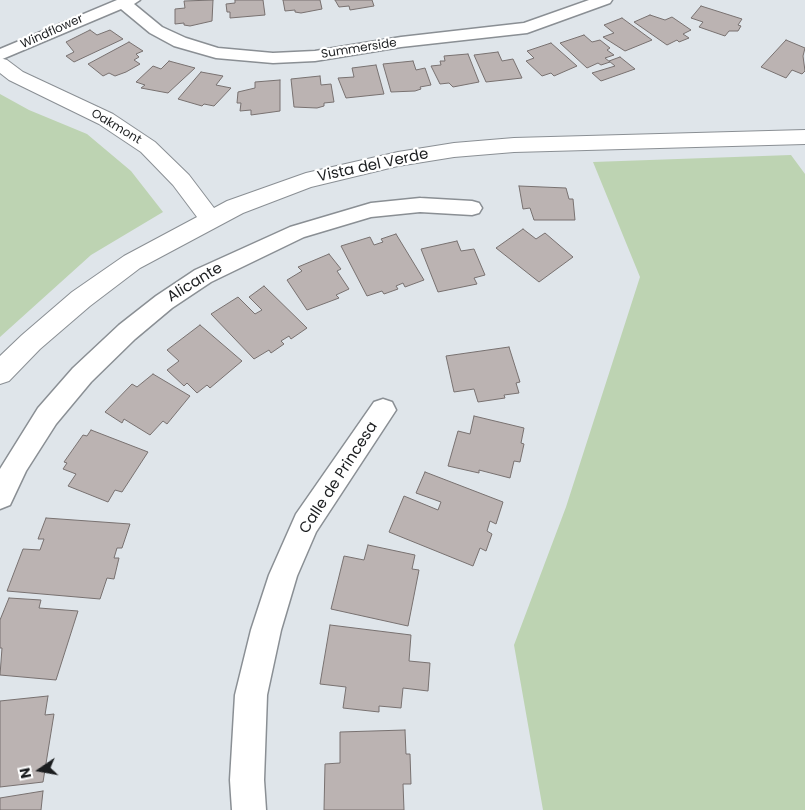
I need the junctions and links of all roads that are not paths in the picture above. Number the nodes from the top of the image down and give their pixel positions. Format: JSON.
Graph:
{"nodes":[{"id":1,"x":604,"y":0,"type":"edge"},
{"id":2,"x":128,"y":1,"type":"edge"},
{"id":3,"x":0,"y":55,"type":"edge"},
{"id":4,"x":0,"y":64,"type":"edge"},
{"id":5,"x":805,"y":137,"type":"edge"},
{"id":6,"x":472,"y":208,"type":"dead end"},
{"id":7,"x":210,"y":219,"type":"junction"},
{"id":8,"x":0,"y":373,"type":"edge"},
{"id":9,"x":383,"y":410,"type":"dead end"},
{"id":10,"x":0,"y":496,"type":"edge"},
{"id":11,"x":248,"y":810,"type":"edge"}],
"edges":[{"from":1,"to":2,"type":"street","name":"Summerside"},
{"from":2,"to":3,"type":"street","name":"Windflower"},
{"from":4,"to":7,"type":"street","name":"Oakmont"},
{"from":5,"to":7,"type":"street","name":"Vista del Verde"},
{"from":6,"to":10,"type":"street","name":"Alicante"},
{"from":7,"to":8,"type":"street","name":"Vista del Verde"},
{"from":9,"to":11,"type":"street","name":"Calle de Princesa"}]}
